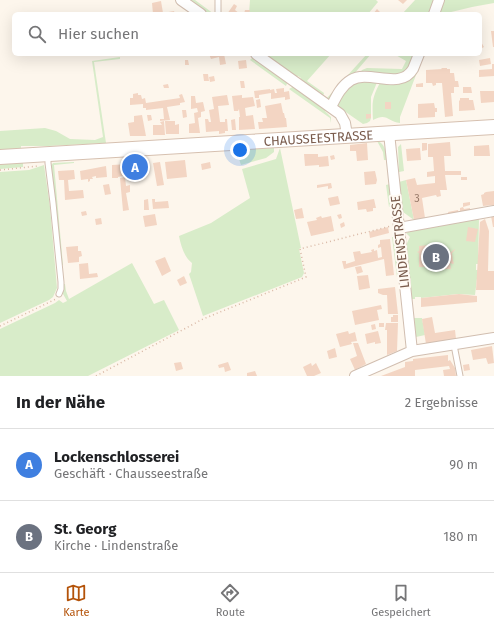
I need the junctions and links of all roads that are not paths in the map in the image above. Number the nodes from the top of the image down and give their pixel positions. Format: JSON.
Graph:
{"nodes":[{"id":1,"x":181,"y":0,"type":"edge"},
{"id":2,"x":218,"y":0,"type":"edge"},
{"id":3,"x":439,"y":0,"type":"edge"},
{"id":4,"x":197,"y":12,"type":"edge"},
{"id":5,"x":218,"y":12,"type":"edge"},
{"id":6,"x":435,"y":12,"type":"edge"},
{"id":7,"x":259,"y":56,"type":"edge"},
{"id":8,"x":418,"y":56,"type":"edge"},
{"id":9,"x":331,"y":107,"type":"junction"},
{"id":10,"x":494,"y":127,"type":"edge"},
{"id":11,"x":389,"y":133,"type":"junction"},
{"id":12,"x":347,"y":135,"type":"junction"},
{"id":13,"x":0,"y":157,"type":"edge"},
{"id":14,"x":48,"y":159,"type":"junction"},
{"id":15,"x":494,"y":211,"type":"edge"},
{"id":16,"x":399,"y":226,"type":"junction"},
{"id":17,"x":59,"y":294,"type":"road end"},
{"id":18,"x":494,"y":338,"type":"edge"},
{"id":19,"x":454,"y":345,"type":"junction"},
{"id":20,"x":412,"y":351,"type":"junction"},
{"id":21,"x":355,"y":376,"type":"edge"},
{"id":22,"x":460,"y":376,"type":"edge"}],
"edges":[{"from":1,"to":4,"type":"street"},
{"from":2,"to":5,"type":"lane"},
{"from":3,"to":6,"type":"street"},
{"from":7,"to":9,"type":"street"},
{"from":8,"to":9,"type":"street"},
{"from":9,"to":12,"type":"street"},
{"from":10,"to":11,"type":"main road","name":"CHAUSSEESTRASSE"},
{"from":11,"to":12,"type":"main road","name":"CHAUSSEESTRASSE"},
{"from":11,"to":16,"type":"street","name":"LINDENSTRASSE"},
{"from":12,"to":14,"type":"main road","name":"CHAUSSEESTRASSE"},
{"from":13,"to":14,"type":"main road","name":"CHAUSSEESTRASSE"},
{"from":14,"to":17,"type":"lane"},
{"from":15,"to":16,"type":"street"},
{"from":16,"to":20,"type":"street","name":"LINDENSTRASSE"},
{"from":18,"to":19,"type":"street"},
{"from":19,"to":20,"type":"street"},
{"from":19,"to":22,"type":"lane"},
{"from":20,"to":21,"type":"street"}]}
